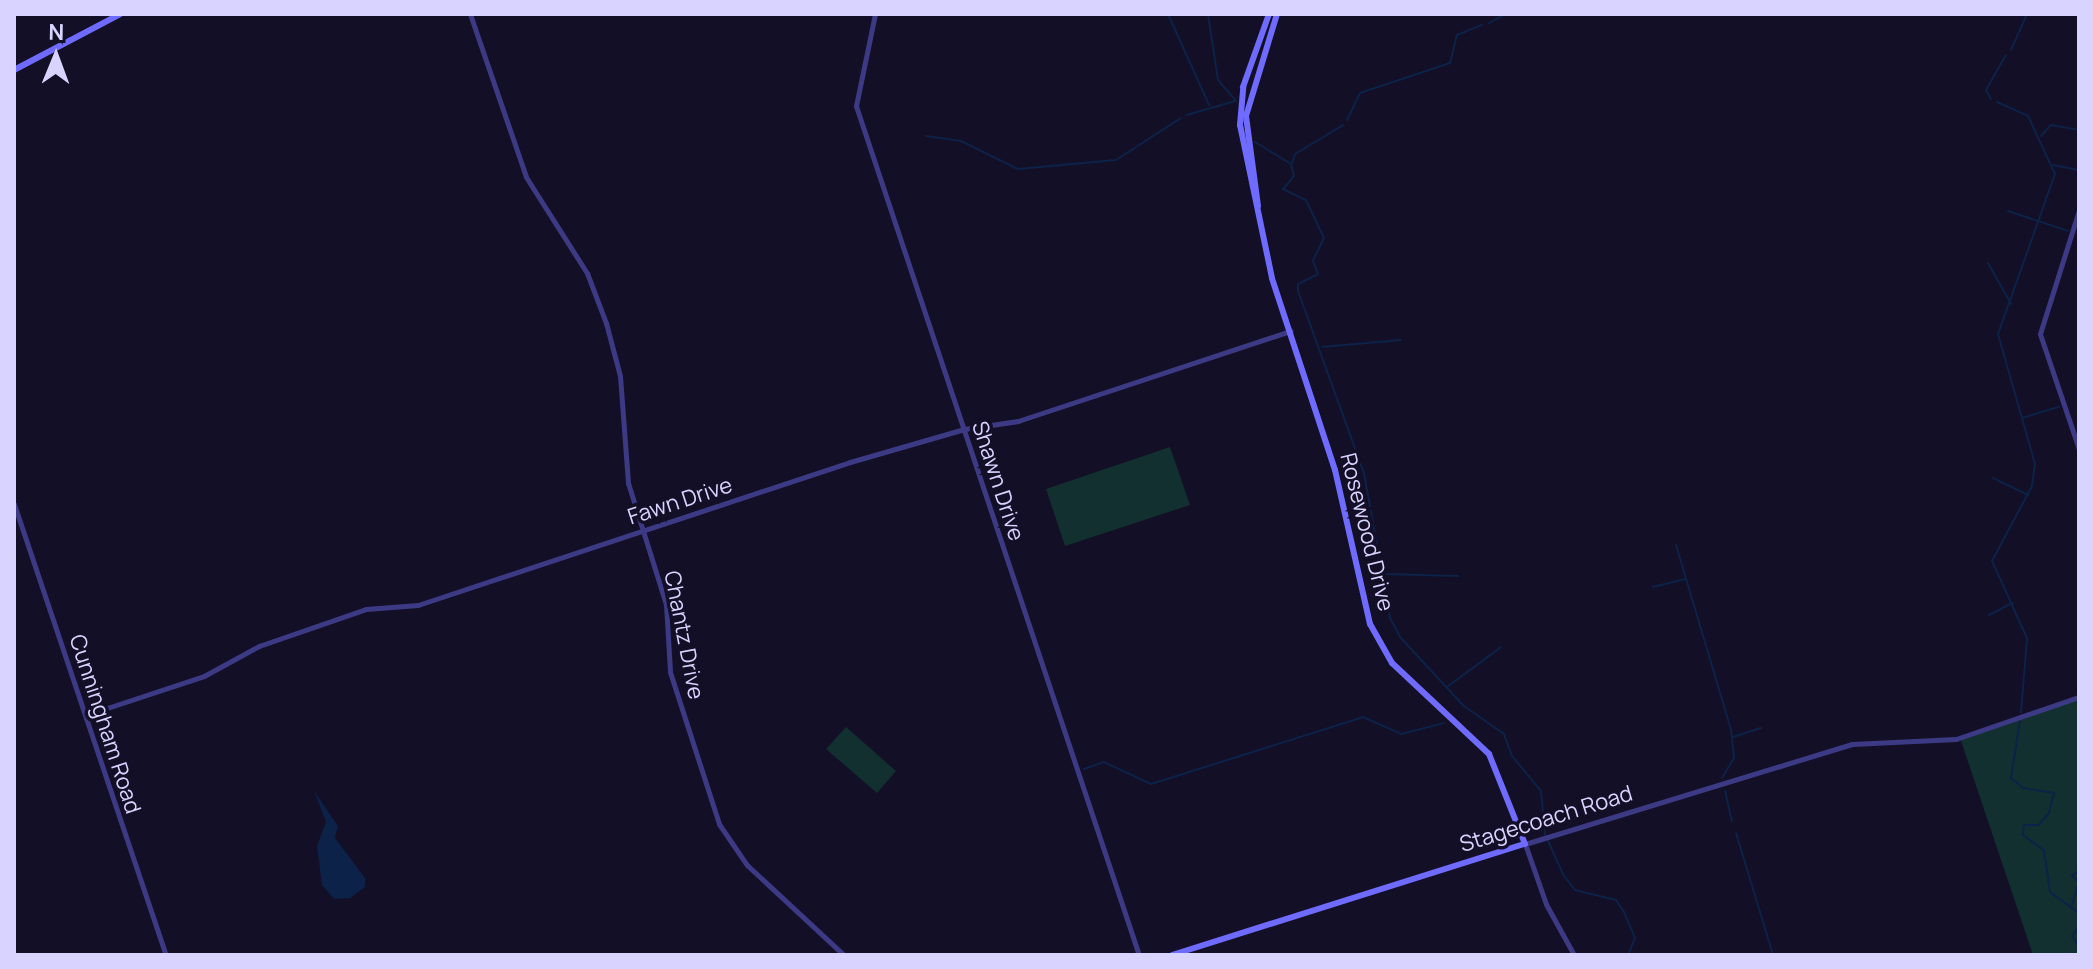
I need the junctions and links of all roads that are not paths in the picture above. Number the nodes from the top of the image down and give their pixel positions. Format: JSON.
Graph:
{"nodes":[{"id":1,"x":120,"y":14,"type":"edge"},
{"id":2,"x":470,"y":14,"type":"edge"},
{"id":3,"x":875,"y":14,"type":"edge"},
{"id":4,"x":1269,"y":14,"type":"edge"},
{"id":5,"x":1277,"y":14,"type":"edge"},
{"id":6,"x":14,"y":70,"type":"edge"},
{"id":7,"x":1258,"y":206,"type":"junction"},
{"id":8,"x":2079,"y":210,"type":"edge"},
{"id":9,"x":1290,"y":331,"type":"junction"},
{"id":10,"x":964,"y":429,"type":"junction"},
{"id":11,"x":2079,"y":449,"type":"edge"},
{"id":12,"x":14,"y":504,"type":"edge"},
{"id":13,"x":642,"y":530,"type":"junction"},
{"id":14,"x":2079,"y":697,"type":"edge"},
{"id":15,"x":86,"y":715,"type":"junction"},
{"id":16,"x":1525,"y":844,"type":"junction"},
{"id":17,"x":166,"y":955,"type":"edge"},
{"id":18,"x":844,"y":955,"type":"edge"},
{"id":19,"x":1139,"y":955,"type":"edge"},
{"id":20,"x":1172,"y":955,"type":"edge"},
{"id":21,"x":1574,"y":955,"type":"edge"}],
"edges":[{"from":1,"to":6,"type":"main road"},
{"from":2,"to":13,"type":"street","name":"Chantz Drive"},
{"from":3,"to":10,"type":"street","name":"Shawn Drive"},
{"from":4,"to":7,"type":"main road","name":"Rosewood Drive"},
{"from":5,"to":7,"type":"main road","name":"Rosewood Drive"},
{"from":7,"to":9,"type":"main road","name":"Rosewood Drive"},
{"from":8,"to":11,"type":"street"},
{"from":9,"to":10,"type":"street","name":"Fawn Drive"},
{"from":9,"to":16,"type":"main road","name":"Rosewood Drive"},
{"from":10,"to":13,"type":"street","name":"Fawn Drive"},
{"from":10,"to":19,"type":"street","name":"Shawn Drive"},
{"from":12,"to":15,"type":"street","name":"Cunningham Road"},
{"from":13,"to":15,"type":"street","name":"Fawn Drive"},
{"from":13,"to":18,"type":"street","name":"Chantz Drive"},
{"from":14,"to":16,"type":"street","name":"Stagecoach Road"},
{"from":15,"to":17,"type":"street","name":"Cunningham Road"},
{"from":16,"to":20,"type":"main road","name":"Stagecoach Road"},
{"from":16,"to":21,"type":"street","name":"Rosewood Drive"}]}
